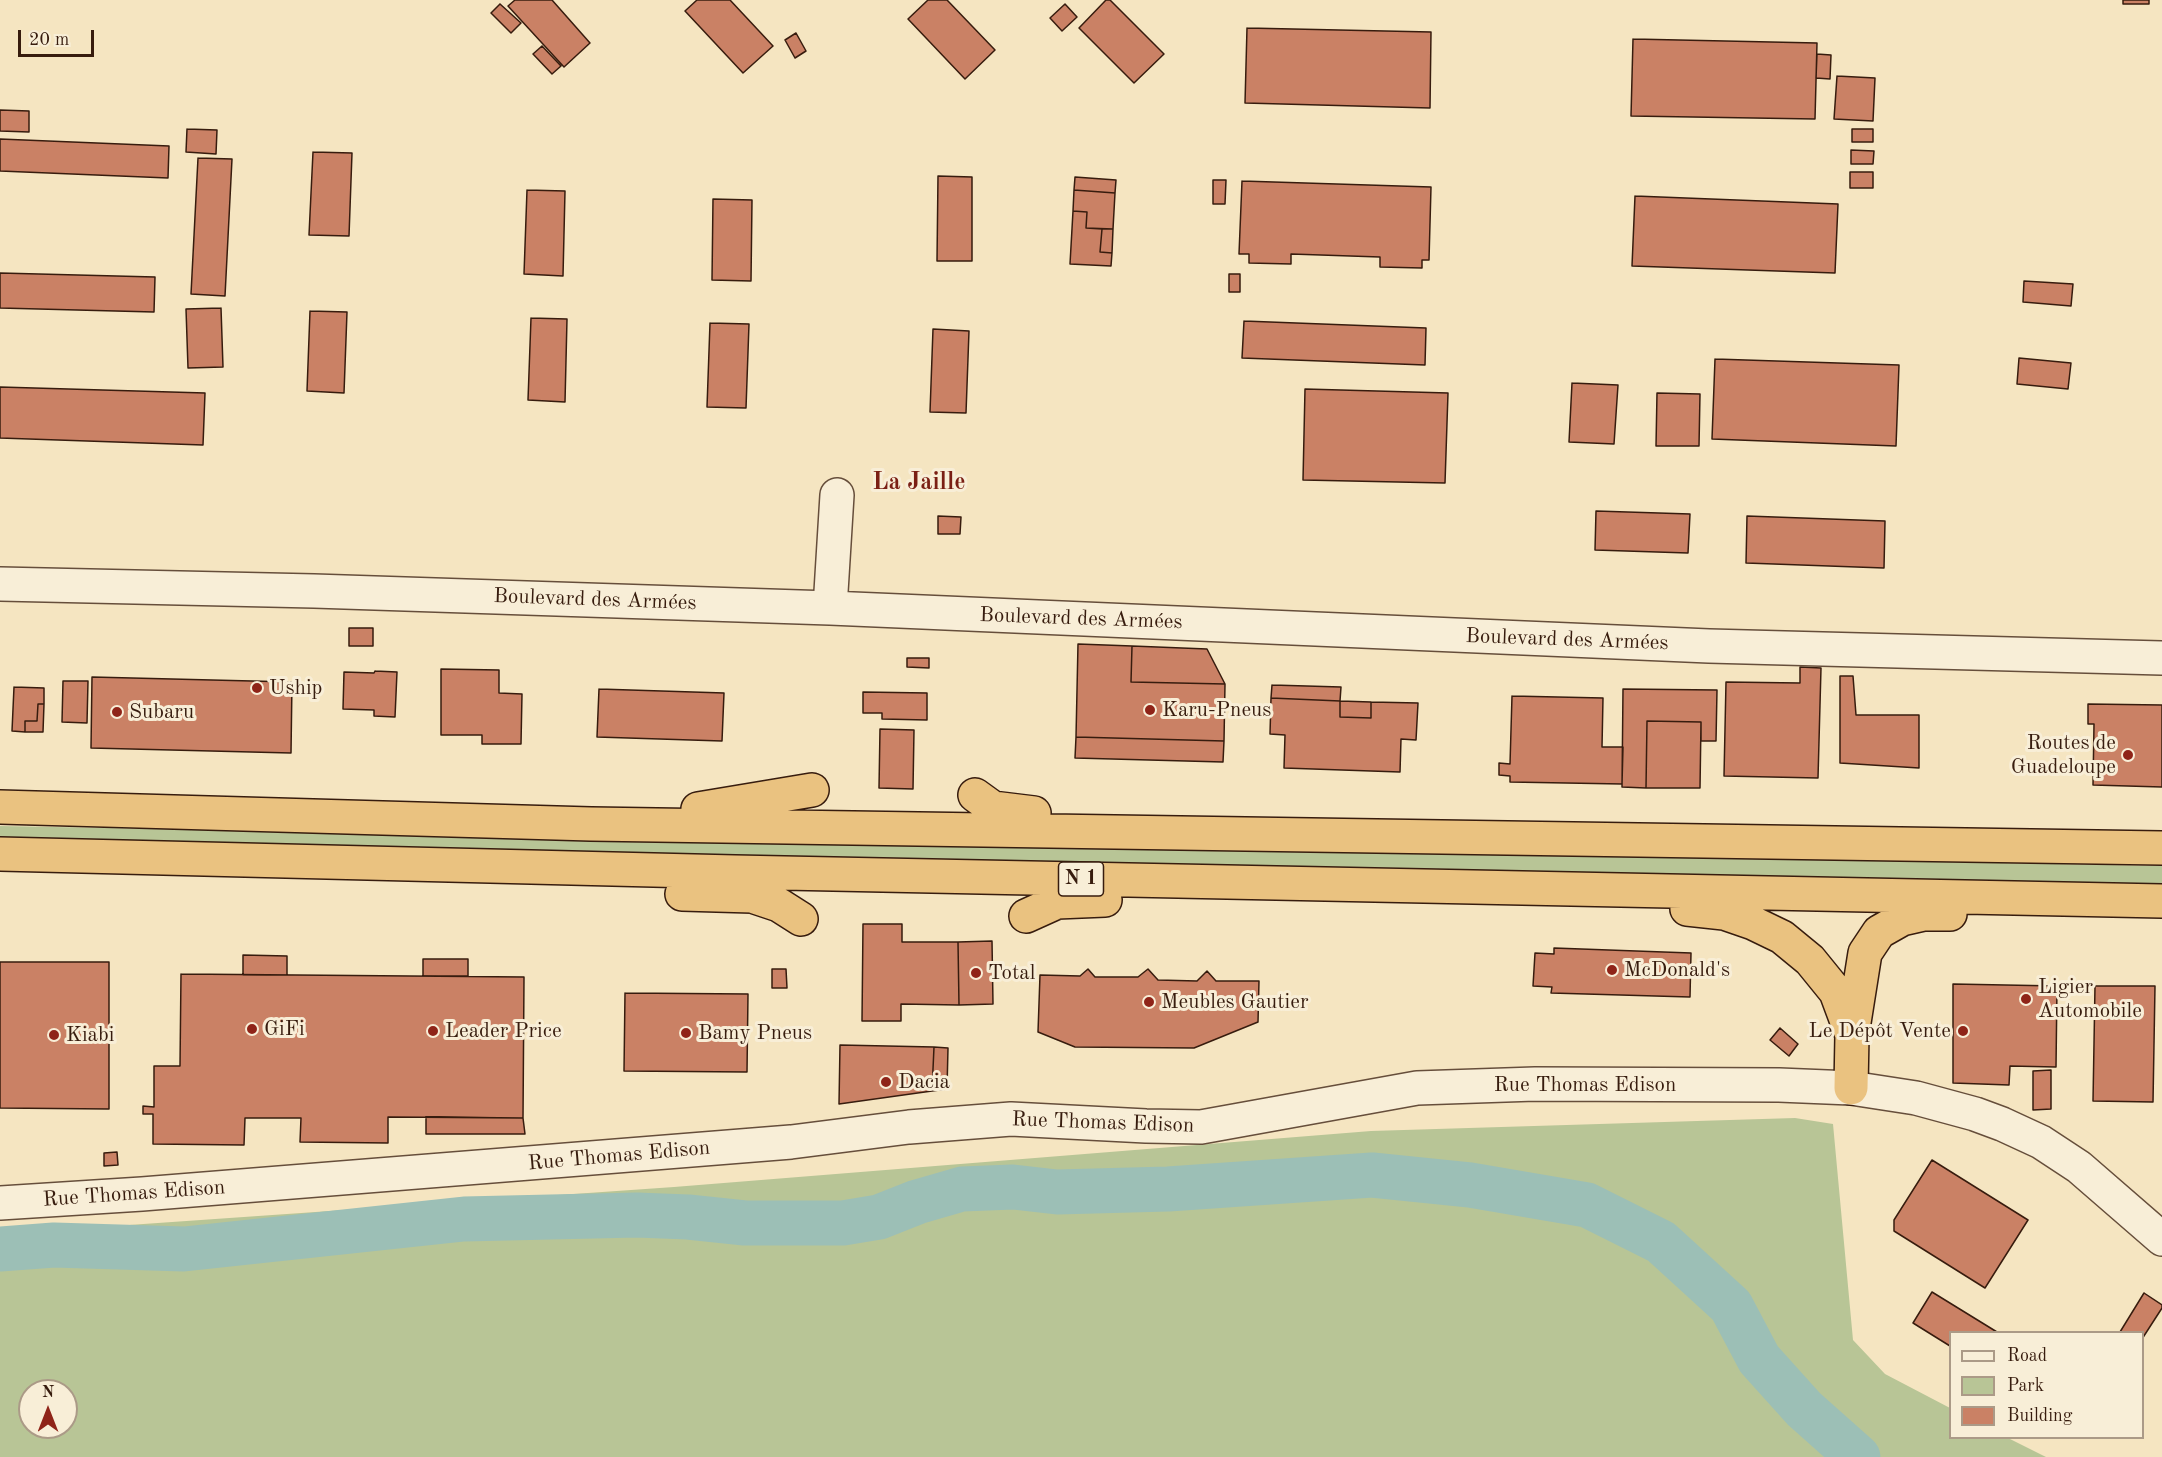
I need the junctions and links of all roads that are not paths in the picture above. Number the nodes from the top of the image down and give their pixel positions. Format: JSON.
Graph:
{"nodes":[{"id":1,"x":837,"y":495,"type":"dead end"},
{"id":2,"x":0,"y":584,"type":"edge"},
{"id":3,"x":830,"y":608,"type":"junction"},
{"id":4,"x":2162,"y":658,"type":"edge"},
{"id":5,"x":812,"y":790,"type":"dead end"},
{"id":6,"x":975,"y":795,"type":"dead end"},
{"id":7,"x":0,"y":807,"type":"edge"},
{"id":8,"x":591,"y":824,"type":"junction"},
{"id":9,"x":1329,"y":835,"type":"junction"},
{"id":10,"x":2162,"y":848,"type":"edge"},
{"id":11,"x":0,"y":854,"type":"edge"},
{"id":12,"x":419,"y":864,"type":"junction"},
{"id":13,"x":1336,"y":884,"type":"junction"},
{"id":14,"x":1434,"y":887,"type":"junction"},
{"id":15,"x":2162,"y":901,"type":"edge"},
{"id":16,"x":1026,"y":916,"type":"dead end"},
{"id":17,"x":2162,"y":917,"type":"edge"},
{"id":18,"x":801,"y":919,"type":"dead end"},
{"id":19,"x":1852,"y":1035,"type":"junction"},
{"id":20,"x":1851,"y":1088,"type":"junction"},
{"id":21,"x":0,"y":1203,"type":"edge"},
{"id":22,"x":2162,"y":1239,"type":"edge"}],
"edges":[{"from":1,"to":3,"type":"street"},
{"from":2,"to":3,"type":"street","name":"Boulevard des Armées"},
{"from":3,"to":4,"type":"street","name":"Boulevard des Armées"},
{"from":5,"to":8,"type":"highway"},
{"from":6,"to":9,"type":"highway"},
{"from":7,"to":8,"type":"highway","number":"N 1"},
{"from":8,"to":9,"type":"highway","number":"N 1"},
{"from":9,"to":10,"type":"highway","number":"N 1"},
{"from":11,"to":12,"type":"highway","number":"N 1"},
{"from":12,"to":13,"type":"highway","number":"N 1"},
{"from":12,"to":18,"type":"highway"},
{"from":13,"to":14,"type":"highway","number":"N 1"},
{"from":13,"to":16,"type":"highway"},
{"from":14,"to":15,"type":"highway","number":"N 1"},
{"from":14,"to":19,"type":"highway"},
{"from":17,"to":19,"type":"highway"},
{"from":19,"to":20,"type":"highway"},
{"from":20,"to":21,"type":"street","name":"Rue Thomas Edison"},
{"from":20,"to":22,"type":"street","name":"Rue Thomas Edison"}]}
